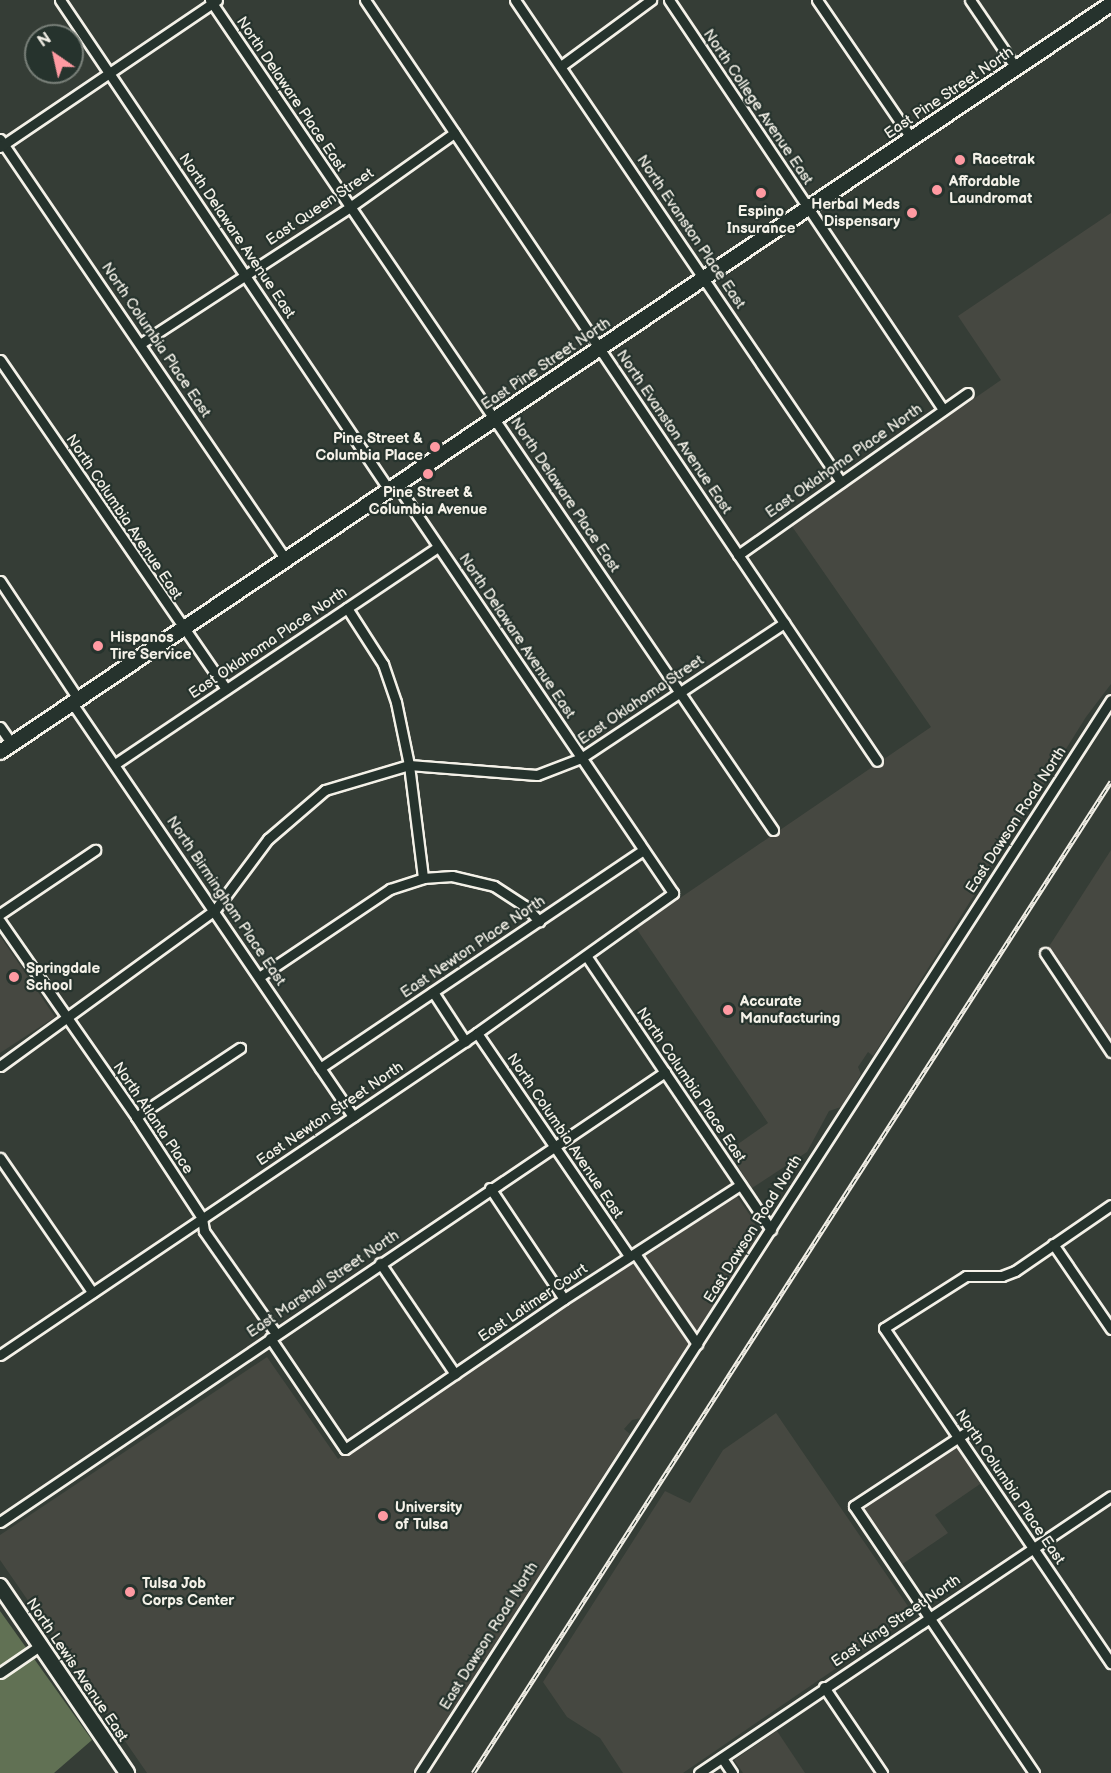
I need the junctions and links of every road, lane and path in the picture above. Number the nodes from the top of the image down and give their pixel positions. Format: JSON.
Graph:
{"nodes":[{"id":1,"x":60,"y":0,"type":"edge"},
{"id":2,"x":365,"y":0,"type":"edge"},
{"id":3,"x":515,"y":0,"type":"edge"},
{"id":4,"x":651,"y":0,"type":"edge"},
{"id":5,"x":669,"y":0,"type":"edge"},
{"id":6,"x":817,"y":0,"type":"edge"},
{"id":7,"x":970,"y":0,"type":"edge"},
{"id":8,"x":213,"y":1,"type":"edge"},
{"id":9,"x":1111,"y":4,"type":"edge"},
{"id":10,"x":561,"y":66,"type":"junction"},
{"id":11,"x":1016,"y":68,"type":"junction"},
{"id":12,"x":110,"y":74,"type":"junction"},
{"id":13,"x":454,"y":133,"type":"junction"},
{"id":14,"x":911,"y":138,"type":"junction"},
{"id":15,"x":1,"y":143,"type":"edge"},
{"id":16,"x":350,"y":207,"type":"junction"},
{"id":17,"x":808,"y":208,"type":"junction"},
{"id":18,"x":245,"y":274,"type":"junction"},
{"id":19,"x":704,"y":278,"type":"junction"},
{"id":20,"x":140,"y":344,"type":"junction"},
{"id":21,"x":599,"y":349,"type":"junction"},
{"id":22,"x":0,"y":360,"type":"edge"},
{"id":23,"x":968,"y":393,"type":"dead end"},
{"id":24,"x":943,"y":410,"type":"junction"},
{"id":25,"x":494,"y":418,"type":"junction"},
{"id":26,"x":841,"y":482,"type":"junction"},
{"id":27,"x":393,"y":487,"type":"junction"},
{"id":28,"x":438,"y":547,"type":"junction"},
{"id":29,"x":738,"y":555,"type":"junction"},
{"id":30,"x":286,"y":560,"type":"junction"},
{"id":31,"x":0,"y":581,"type":"edge"},
{"id":32,"x":347,"y":608,"type":"junction"},
{"id":33,"x":784,"y":623,"type":"junction"},
{"id":34,"x":183,"y":629,"type":"junction"},
{"id":35,"x":226,"y":689,"type":"junction"},
{"id":36,"x":680,"y":692,"type":"junction"},
{"id":37,"x":1111,"y":700,"type":"edge"},
{"id":38,"x":75,"y":701,"type":"junction"},
{"id":39,"x":0,"y":727,"type":"edge"},
{"id":40,"x":6,"y":748,"type":"edge"},
{"id":41,"x":581,"y":758,"type":"junction"},
{"id":42,"x":877,"y":761,"type":"dead end"},
{"id":43,"x":115,"y":764,"type":"junction"},
{"id":44,"x":409,"y":765,"type":"junction"},
{"id":45,"x":774,"y":830,"type":"dead end"},
{"id":46,"x":95,"y":850,"type":"dead end"},
{"id":47,"x":643,"y":850,"type":"junction"},
{"id":48,"x":423,"y":878,"type":"junction"},
{"id":49,"x":673,"y":893,"type":"joint"},
{"id":50,"x":215,"y":910,"type":"junction"},
{"id":51,"x":0,"y":914,"type":"edge"},
{"id":52,"x":0,"y":921,"type":"edge"},
{"id":53,"x":538,"y":921,"type":"junction"},
{"id":54,"x":1045,"y":953,"type":"dead end"},
{"id":55,"x":587,"y":957,"type":"junction"},
{"id":56,"x":259,"y":977,"type":"junction"},
{"id":57,"x":433,"y":992,"type":"junction"},
{"id":58,"x":68,"y":1020,"type":"junction"},
{"id":59,"x":477,"y":1033,"type":"junction"},
{"id":60,"x":465,"y":1041,"type":"junction"},
{"id":61,"x":240,"y":1048,"type":"dead end"},
{"id":62,"x":1111,"y":1052,"type":"edge"},
{"id":63,"x":0,"y":1066,"type":"edge"},
{"id":64,"x":320,"y":1068,"type":"junction"},
{"id":65,"x":664,"y":1072,"type":"junction"},
{"id":66,"x":353,"y":1116,"type":"junction"},
{"id":67,"x":136,"y":1117,"type":"junction"},
{"id":68,"x":554,"y":1146,"type":"junction"},
{"id":69,"x":0,"y":1158,"type":"edge"},
{"id":70,"x":740,"y":1185,"type":"junction"},
{"id":71,"x":490,"y":1188,"type":"junction"},
{"id":72,"x":1111,"y":1205,"type":"edge"},
{"id":73,"x":202,"y":1218,"type":"junction"},
{"id":74,"x":771,"y":1230,"type":"junction"},
{"id":75,"x":1053,"y":1244,"type":"junction"},
{"id":76,"x":633,"y":1255,"type":"junction"},
{"id":77,"x":380,"y":1263,"type":"junction"},
{"id":78,"x":92,"y":1292,"type":"junction"},
{"id":79,"x":564,"y":1299,"type":"junction"},
{"id":80,"x":1111,"y":1329,"type":"edge"},
{"id":81,"x":273,"y":1336,"type":"junction"},
{"id":82,"x":697,"y":1344,"type":"junction"},
{"id":83,"x":0,"y":1355,"type":"edge"},
{"id":84,"x":455,"y":1374,"type":"junction"},
{"id":85,"x":962,"y":1435,"type":"junction"},
{"id":86,"x":345,"y":1449,"type":"joint"},
{"id":87,"x":1111,"y":1496,"type":"edge"},
{"id":88,"x":0,"y":1522,"type":"edge"},
{"id":89,"x":1033,"y":1548,"type":"junction"},
{"id":90,"x":0,"y":1586,"type":"edge"},
{"id":91,"x":929,"y":1617,"type":"junction"},
{"id":92,"x":41,"y":1645,"type":"junction"},
{"id":93,"x":1110,"y":1659,"type":"edge"},
{"id":94,"x":0,"y":1673,"type":"edge"},
{"id":95,"x":824,"y":1688,"type":"junction"},
{"id":96,"x":722,"y":1758,"type":"junction"},
{"id":97,"x":127,"y":1773,"type":"edge"},
{"id":98,"x":420,"y":1773,"type":"edge"},
{"id":99,"x":699,"y":1773,"type":"edge"},
{"id":100,"x":732,"y":1773,"type":"edge"},
{"id":101,"x":882,"y":1773,"type":"edge"},
{"id":102,"x":1034,"y":1773,"type":"edge"}],
"edges":[{"from":1,"to":12,"type":"street","name":"North Delaware Avenue East"},
{"from":2,"to":13,"type":"street","name":"North Evanston Avenue East"},
{"from":3,"to":10,"type":"street","name":"North Evanston Place East"},
{"from":4,"to":10,"type":"street"},
{"from":5,"to":17,"type":"street","name":"North College Avenue East"},
{"from":6,"to":14,"type":"street"},
{"from":7,"to":11,"type":"street"},
{"from":8,"to":12,"type":"street"},
{"from":8,"to":16,"type":"street","name":"North Delaware Place East"},
{"from":9,"to":11,"type":"main road","name":"East Pine Street North"},
{"from":10,"to":19,"type":"street","name":"North Evanston Place East"},
{"from":11,"to":14,"type":"main road","name":"East Pine Street North"},
{"from":12,"to":15,"type":"street"},
{"from":12,"to":18,"type":"street","name":"North Delaware Avenue East"},
{"from":13,"to":16,"type":"street","name":"East Queen Street"},
{"from":13,"to":21,"type":"street","name":"North Evanston Avenue East"},
{"from":14,"to":17,"type":"main road","name":"East Pine Street North"},
{"from":15,"to":20,"type":"street","name":"North Columbia Place East"},
{"from":16,"to":18,"type":"street","name":"East Queen Street"},
{"from":16,"to":25,"type":"street","name":"North Delaware Place East"},
{"from":17,"to":19,"type":"main road","name":"East Pine Street North"},
{"from":17,"to":24,"type":"street","name":"North College Avenue East"},
{"from":18,"to":20,"type":"street","name":"East Queen Street"},
{"from":18,"to":27,"type":"street","name":"North Delaware Avenue East"},
{"from":19,"to":21,"type":"main road","name":"East Pine Street North"},
{"from":19,"to":26,"type":"street","name":"North Evanston Place East"},
{"from":20,"to":30,"type":"street","name":"North Columbia Place East"},
{"from":21,"to":25,"type":"main road","name":"East Pine Street North"},
{"from":21,"to":29,"type":"street","name":"North Evanston Avenue East"},
{"from":22,"to":34,"type":"street","name":"North Columbia Avenue East"},
{"from":23,"to":24,"type":"street","name":"East Oklahoma Place North"},
{"from":24,"to":26,"type":"street","name":"East Oklahoma Place North"},
{"from":25,"to":27,"type":"main road","name":"East Pine Street North"},
{"from":25,"to":36,"type":"street","name":"North Delaware Place East"},
{"from":26,"to":29,"type":"street","name":"East Oklahoma Place North"},
{"from":27,"to":28,"type":"street","name":"North Delaware Avenue East"},
{"from":27,"to":30,"type":"main road","name":"East Pine Street North"},
{"from":28,"to":32,"type":"street","name":"East Oklahoma Place North"},
{"from":28,"to":41,"type":"street","name":"North Delaware Avenue East"},
{"from":29,"to":33,"type":"street","name":"North Evanston Avenue East"},
{"from":30,"to":34,"type":"main road","name":"East Pine Street North"},
{"from":31,"to":38,"type":"street","name":"North Birmingham Place East"},
{"from":32,"to":35,"type":"street","name":"East Oklahoma Place North"},
{"from":32,"to":44,"type":"street"},
{"from":33,"to":36,"type":"street","name":"East Oklahoma Street"},
{"from":33,"to":42,"type":"street","name":"North Evanston Avenue East"},
{"from":34,"to":35,"type":"street","name":"North Columbia Avenue East"},
{"from":34,"to":38,"type":"main road","name":"East Pine Street North"},
{"from":35,"to":43,"type":"street","name":"East Oklahoma Place North"},
{"from":36,"to":41,"type":"street","name":"East Oklahoma Street"},
{"from":36,"to":45,"type":"street","name":"North Delaware Place East"},
{"from":37,"to":74,"type":"street","name":"East Dawson Road North"},
{"from":38,"to":40,"type":"main road","name":"East Pine Street North"},
{"from":38,"to":43,"type":"street","name":"North Birmingham Place East"},
{"from":39,"to":40,"type":"street"},
{"from":41,"to":44,"type":"street","name":"East Oklahoma Street"},
{"from":41,"to":47,"type":"street","name":"North Delaware Avenue East"},
{"from":43,"to":50,"type":"street","name":"North Birmingham Place East"},
{"from":44,"to":48,"type":"street"},
{"from":44,"to":50,"type":"street","name":"East Oklahoma Street"},
{"from":46,"to":51,"type":"street"},
{"from":47,"to":49,"type":"street","name":"North Delaware Avenue East"},
{"from":47,"to":53,"type":"street","name":"East Newton Place North"},
{"from":48,"to":53,"type":"street"},
{"from":48,"to":56,"type":"street"},
{"from":49,"to":55,"type":"street","name":"East Newton Street North"},
{"from":50,"to":56,"type":"street","name":"North Birmingham Place East"},
{"from":50,"to":58,"type":"street","name":"East Oklahoma Street"},
{"from":52,"to":58,"type":"street","name":"North Atlanta Place"},
{"from":53,"to":57,"type":"street","name":"East Newton Place North"},
{"from":54,"to":62,"type":"street"},
{"from":55,"to":59,"type":"street","name":"East Newton Street North"},
{"from":55,"to":65,"type":"street","name":"North Columbia Place East"},
{"from":56,"to":64,"type":"street","name":"North Birmingham Place East"},
{"from":57,"to":60,"type":"street"},
{"from":57,"to":64,"type":"street","name":"East Newton Place North"},
{"from":58,"to":63,"type":"street","name":"East Oklahoma Street"},
{"from":58,"to":67,"type":"street","name":"North Atlanta Place"},
{"from":59,"to":60,"type":"street","name":"East Newton Street North"},
{"from":59,"to":68,"type":"street","name":"North Columbia Avenue East"},
{"from":60,"to":66,"type":"street","name":"East Newton Street North"},
{"from":61,"to":67,"type":"street"},
{"from":64,"to":66,"type":"street","name":"North Birmingham Place East"},
{"from":65,"to":68,"type":"street","name":"East Marshall Street North"},
{"from":65,"to":70,"type":"street","name":"North Columbia Place East"},
{"from":66,"to":73,"type":"street","name":"East Newton Street North"},
{"from":67,"to":73,"type":"street","name":"North Atlanta Place"},
{"from":68,"to":71,"type":"street","name":"East Marshall Street North"},
{"from":68,"to":76,"type":"street","name":"North Columbia Avenue East"},
{"from":69,"to":78,"type":"street"},
{"from":70,"to":74,"type":"street","name":"North Columbia Place East"},
{"from":70,"to":76,"type":"street","name":"East Latimer Court"},
{"from":71,"to":77,"type":"street","name":"East Marshall Street North"},
{"from":71,"to":79,"type":"street"},
{"from":72,"to":75,"type":"street"},
{"from":73,"to":78,"type":"street","name":"East Newton Street North"},
{"from":73,"to":81,"type":"street","name":"North Atlanta Place"},
{"from":74,"to":82,"type":"street","name":"East Dawson Road North"},
{"from":75,"to":80,"type":"street"},
{"from":75,"to":85,"type":"street","name":"North Columbia Place East"},
{"from":76,"to":79,"type":"street","name":"East Latimer Court"},
{"from":76,"to":82,"type":"street","name":"North Columbia Avenue East"},
{"from":77,"to":81,"type":"street","name":"East Marshall Street North"},
{"from":77,"to":84,"type":"street"},
{"from":78,"to":83,"type":"street","name":"East Newton Street North"},
{"from":79,"to":84,"type":"street","name":"East Latimer Court"},
{"from":81,"to":86,"type":"street","name":"North Atlanta Place"},
{"from":81,"to":88,"type":"street","name":"East Marshall Street North"},
{"from":82,"to":98,"type":"street","name":"East Dawson Road North"},
{"from":84,"to":86,"type":"street","name":"East Latimer Court"},
{"from":85,"to":89,"type":"street","name":"North Columbia Place East"},
{"from":85,"to":91,"type":"street"},
{"from":87,"to":89,"type":"street","name":"East King Street North"},
{"from":89,"to":91,"type":"street","name":"East King Street North"},
{"from":89,"to":93,"type":"street","name":"North Columbia Place East"},
{"from":90,"to":92,"type":"main road","name":"North Lewis Avenue East"},
{"from":91,"to":95,"type":"street","name":"East King Street North"},
{"from":91,"to":102,"type":"street"},
{"from":92,"to":94,"type":"street"},
{"from":92,"to":97,"type":"main road","name":"North Lewis Avenue East"},
{"from":95,"to":96,"type":"street","name":"East King Street North"},
{"from":95,"to":101,"type":"street"},
{"from":96,"to":99,"type":"street","name":"East King Street North"},
{"from":96,"to":100,"type":"street"}]}
